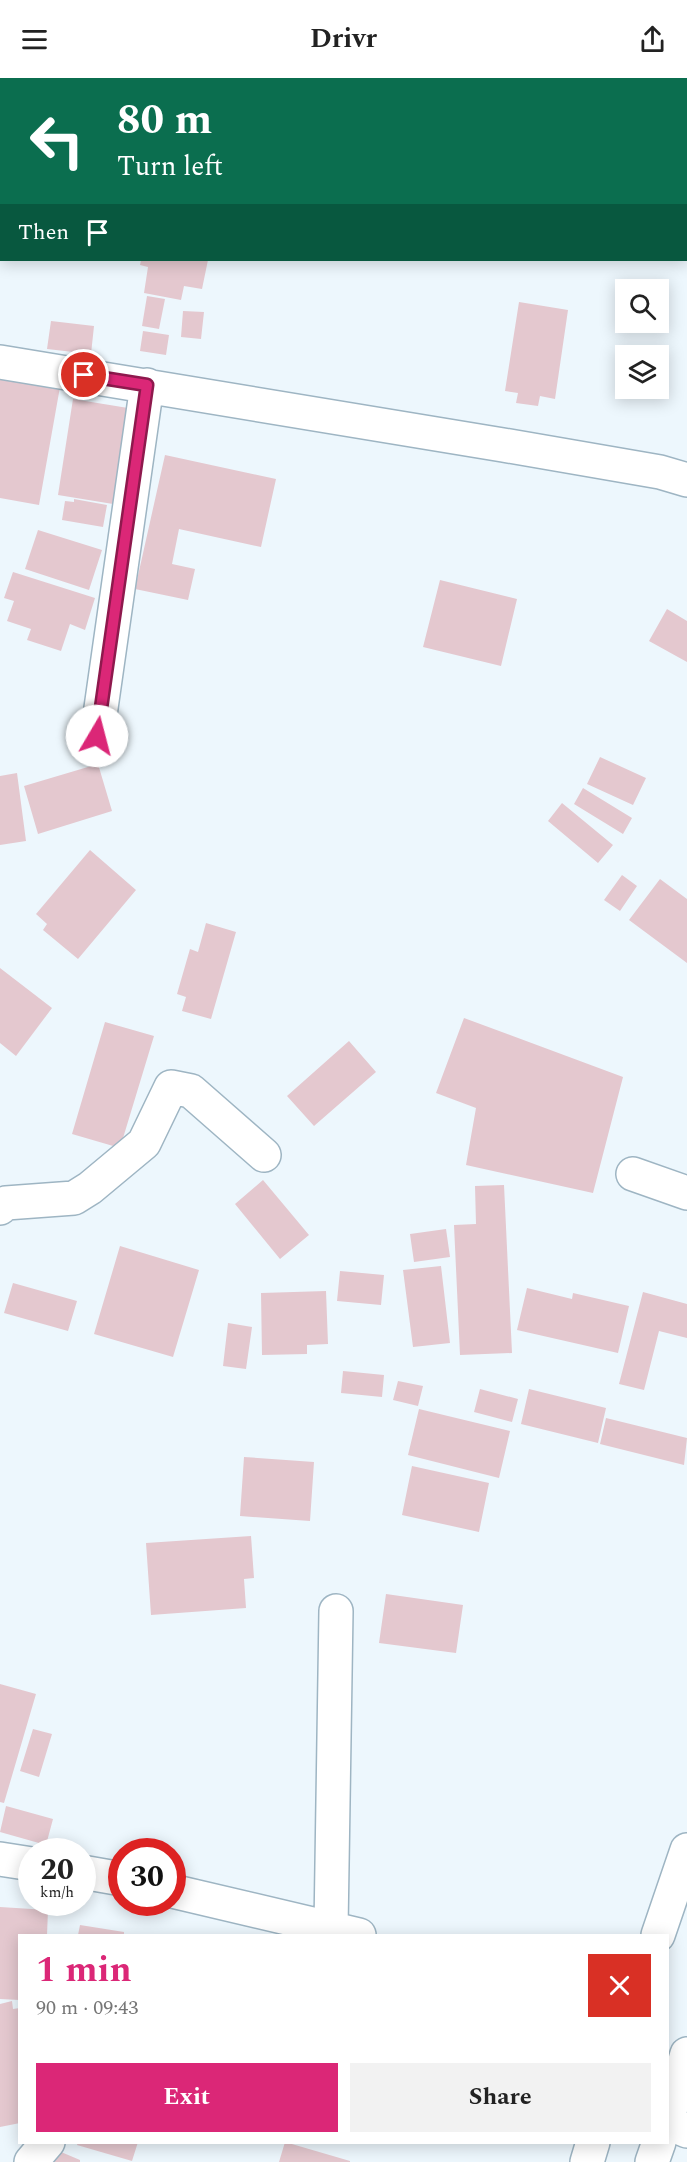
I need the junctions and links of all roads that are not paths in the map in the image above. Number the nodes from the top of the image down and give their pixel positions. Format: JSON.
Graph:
{"nodes":[{"id":1,"x":0,"y":362,"type":"edge"},
{"id":2,"x":147,"y":385,"type":"junction"},
{"id":3,"x":687,"y":480,"type":"edge"},
{"id":4,"x":97,"y":736,"type":"dead end"},
{"id":5,"x":264,"y":1155,"type":"dead end"},
{"id":6,"x":633,"y":1174,"type":"dead end"},
{"id":7,"x":687,"y":1193,"type":"edge"},
{"id":8,"x":0,"y":1208,"type":"edge"},
{"id":9,"x":336,"y":1611,"type":"dead end"},
{"id":10,"x":687,"y":1850,"type":"edge"},
{"id":11,"x":0,"y":1859,"type":"edge"},
{"id":12,"x":18,"y":1862,"type":"edge"},
{"id":13,"x":186,"y":1894,"type":"edge"},
{"id":14,"x":345,"y":1932,"type":"edge"},
{"id":15,"x":658,"y":1934,"type":"edge"},
{"id":16,"x":687,"y":2054,"type":"edge"},
{"id":17,"x":669,"y":2114,"type":"edge"},
{"id":18,"x":669,"y":2123,"type":"edge"},
{"id":19,"x":687,"y":2132,"type":"edge"},
{"id":20,"x":46,"y":2144,"type":"edge"},
{"id":21,"x":592,"y":2144,"type":"edge"},
{"id":22,"x":658,"y":2144,"type":"edge"},
{"id":23,"x":30,"y":2162,"type":"edge"},
{"id":24,"x":587,"y":2162,"type":"edge"},
{"id":25,"x":652,"y":2162,"type":"edge"}],
"edges":[{"from":1,"to":2,"type":"main road"},
{"from":2,"to":3,"type":"main road"},
{"from":2,"to":4,"type":"main road"},
{"from":5,"to":8,"type":"main road"},
{"from":6,"to":7,"type":"main road"},
{"from":9,"to":14,"type":"main road"},
{"from":10,"to":15,"type":"main road"},
{"from":11,"to":12,"type":"main road"},
{"from":13,"to":14,"type":"main road"},
{"from":16,"to":17,"type":"main road"},
{"from":18,"to":19,"type":"main road"},
{"from":20,"to":23,"type":"main road"},
{"from":21,"to":24,"type":"main road"},
{"from":22,"to":25,"type":"main road"}]}
